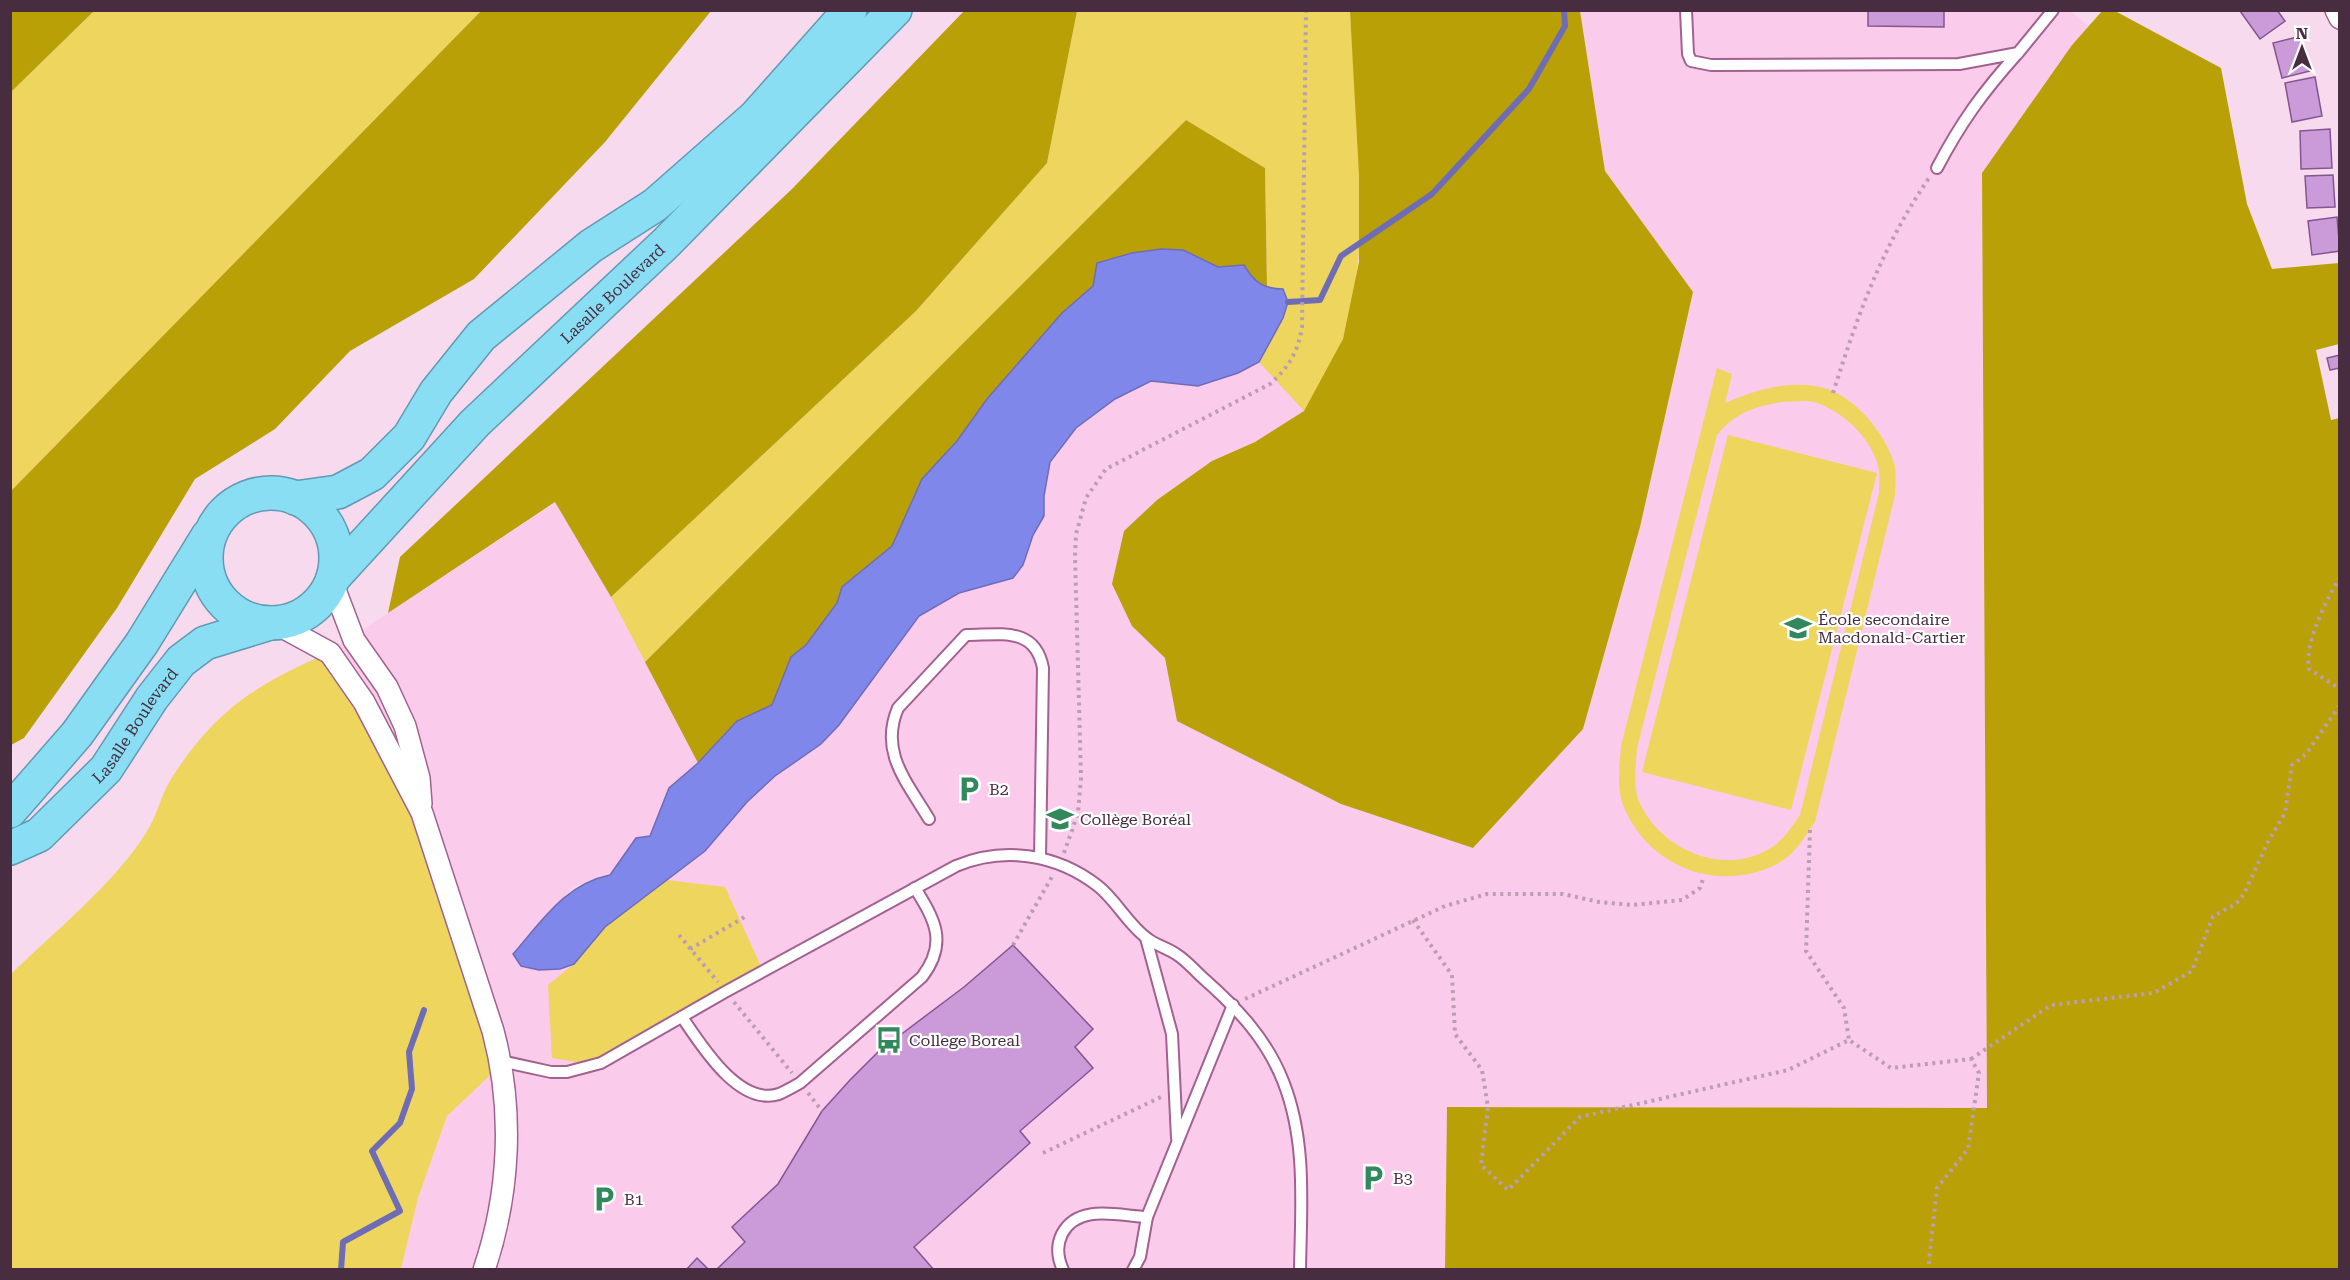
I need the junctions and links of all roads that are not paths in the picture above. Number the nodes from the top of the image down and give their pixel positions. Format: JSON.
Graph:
{"nodes":[{"id":1,"x":850,"y":10,"type":"edge"},
{"id":2,"x":895,"y":10,"type":"edge"},
{"id":3,"x":1686,"y":10,"type":"edge"},
{"id":4,"x":2053,"y":10,"type":"edge"},
{"id":5,"x":2336,"y":10,"type":"edge"},
{"id":6,"x":2340,"y":18,"type":"edge"},
{"id":7,"x":2018,"y":53,"type":"junction"},
{"id":8,"x":1937,"y":168,"type":"road end"},
{"id":9,"x":295,"y":498,"type":"junction"},
{"id":10,"x":216,"y":524,"type":"junction"},
{"id":11,"x":332,"y":580,"type":"junction"},
{"id":12,"x":272,"y":623,"type":"junction"},
{"id":13,"x":10,"y":811,"type":"edge"},
{"id":14,"x":422,"y":813,"type":"junction"},
{"id":15,"x":929,"y":819,"type":"dead end"},
{"id":16,"x":10,"y":848,"type":"edge"},
{"id":17,"x":1040,"y":858,"type":"junction"},
{"id":18,"x":915,"y":888,"type":"junction"},
{"id":19,"x":1146,"y":938,"type":"junction"},
{"id":20,"x":1233,"y":1005,"type":"junction"},
{"id":21,"x":682,"y":1017,"type":"junction"},
{"id":22,"x":501,"y":1061,"type":"junction"},
{"id":23,"x":1177,"y":1144,"type":"junction"},
{"id":24,"x":1148,"y":1217,"type":"junction"},
{"id":25,"x":484,"y":1269,"type":"edge"},
{"id":26,"x":1063,"y":1269,"type":"edge"},
{"id":27,"x":1133,"y":1269,"type":"edge"},
{"id":28,"x":1300,"y":1269,"type":"edge"}],
"edges":[{"from":1,"to":9,"type":"highway"},
{"from":2,"to":11,"type":"highway","name":"Lasalle Boulevard"},
{"from":3,"to":7,"type":"lane"},
{"from":4,"to":7,"type":"lane"},
{"from":5,"to":6,"type":"street"},
{"from":7,"to":8,"type":"lane"},
{"from":9,"to":10,"type":"highway"},
{"from":9,"to":11,"type":"highway"},
{"from":10,"to":12,"type":"highway"},
{"from":10,"to":13,"type":"highway"},
{"from":11,"to":12,"type":"highway"},
{"from":11,"to":14,"type":"street"},
{"from":12,"to":14,"type":"street"},
{"from":12,"to":16,"type":"highway","name":"Lasalle Boulevard"},
{"from":14,"to":22,"type":"street"},
{"from":15,"to":17,"type":"lane"},
{"from":17,"to":18,"type":"lane"},
{"from":17,"to":19,"type":"lane"},
{"from":18,"to":21,"type":"lane"},
{"from":18,"to":21,"type":"lane"},
{"from":19,"to":20,"type":"lane"},
{"from":19,"to":23,"type":"lane"},
{"from":20,"to":23,"type":"lane"},
{"from":20,"to":28,"type":"lane"},
{"from":21,"to":22,"type":"lane"},
{"from":22,"to":25,"type":"street"},
{"from":23,"to":24,"type":"lane"},
{"from":24,"to":26,"type":"lane"},
{"from":24,"to":27,"type":"lane"}]}
